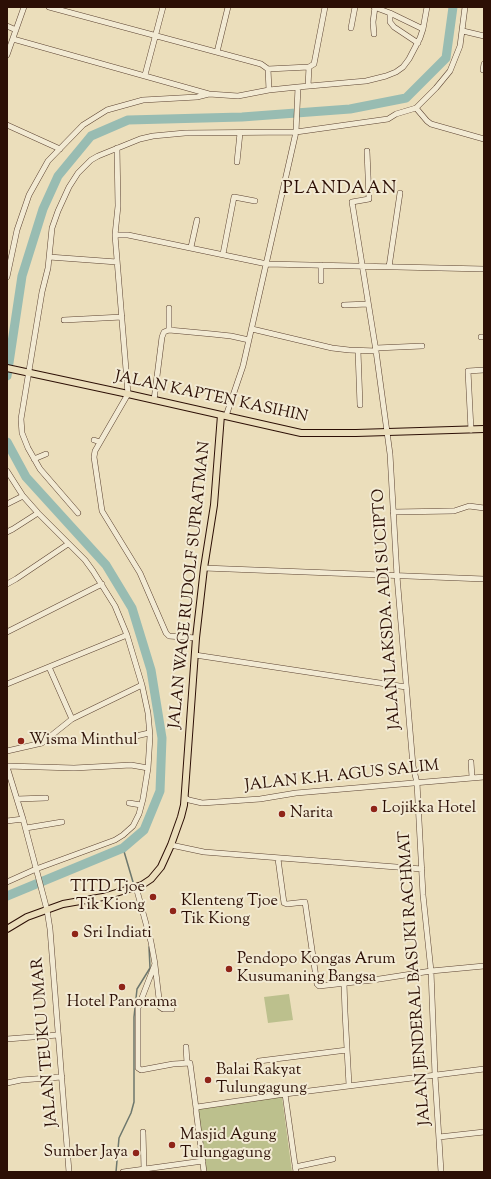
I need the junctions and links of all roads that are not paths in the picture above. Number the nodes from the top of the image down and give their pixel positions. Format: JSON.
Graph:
{"nodes":[{"id":1,"x":24,"y":7,"type":"edge"},
{"id":2,"x":49,"y":7,"type":"edge"},
{"id":3,"x":163,"y":7,"type":"edge"},
{"id":4,"x":228,"y":7,"type":"edge"},
{"id":5,"x":325,"y":7,"type":"edge"},
{"id":6,"x":355,"y":7,"type":"edge"},
{"id":7,"x":375,"y":7,"type":"edge"},
{"id":8,"x":427,"y":7,"type":"edge"},
{"id":9,"x":465,"y":7,"type":"edge"},
{"id":10,"x":390,"y":12,"type":"junction"},
{"id":11,"x":7,"y":26,"type":"edge"},
{"id":12,"x":351,"y":28,"type":"dead end"},
{"id":13,"x":423,"y":29,"type":"junction"},
{"id":14,"x":16,"y":30,"type":"junction"},
{"id":15,"x":463,"y":31,"type":"junction"},
{"id":16,"x":374,"y":34,"type":"dead end"},
{"id":17,"x":156,"y":36,"type":"junction"},
{"id":18,"x":484,"y":36,"type":"edge"},
{"id":19,"x":13,"y":39,"type":"junction"},
{"id":20,"x":418,"y":43,"type":"junction"},
{"id":21,"x":217,"y":52,"type":"junction"},
{"id":22,"x":7,"y":55,"type":"edge"},
{"id":23,"x":484,"y":64,"type":"edge"},
{"id":24,"x":309,"y":67,"type":"junction"},
{"id":25,"x":268,"y":69,"type":"junction"},
{"id":26,"x":483,"y":70,"type":"dead end"},
{"id":27,"x":145,"y":75,"type":"junction"},
{"id":28,"x":308,"y":86,"type":"junction"},
{"id":29,"x":298,"y":87,"type":"junction"},
{"id":30,"x":269,"y":90,"type":"junction"},
{"id":31,"x":209,"y":94,"type":"junction"},
{"id":32,"x":416,"y":108,"type":"junction"},
{"id":33,"x":7,"y":125,"type":"edge"},
{"id":34,"x":296,"y":132,"type":"junction"},
{"id":35,"x":240,"y":133,"type":"junction"},
{"id":36,"x":484,"y":139,"type":"edge"},
{"id":37,"x":118,"y":148,"type":"junction"},
{"id":38,"x":60,"y":149,"type":"junction"},
{"id":39,"x":367,"y":151,"type":"dead end"},
{"id":40,"x":237,"y":162,"type":"dead end"},
{"id":41,"x":400,"y":193,"type":"dead end"},
{"id":42,"x":255,"y":201,"type":"dead end"},
{"id":43,"x":197,"y":220,"type":"dead end"},
{"id":44,"x":115,"y":235,"type":"junction"},
{"id":45,"x":191,"y":247,"type":"junction"},
{"id":46,"x":223,"y":254,"type":"junction"},
{"id":47,"x":49,"y":258,"type":"junction"},
{"id":48,"x":117,"y":262,"type":"junction"},
{"id":49,"x":267,"y":264,"type":"junction"},
{"id":50,"x":322,"y":265,"type":"junction"},
{"id":51,"x":362,"y":267,"type":"junction"},
{"id":52,"x":389,"y":267,"type":"junction"},
{"id":53,"x":484,"y":269,"type":"edge"},
{"id":54,"x":7,"y":277,"type":"edge"},
{"id":55,"x":321,"y":281,"type":"dead end"},
{"id":56,"x":368,"y":304,"type":"junction"},
{"id":57,"x":344,"y":305,"type":"dead end"},
{"id":58,"x":169,"y":308,"type":"dead end"},
{"id":59,"x":122,"y":317,"type":"junction"},
{"id":60,"x":64,"y":320,"type":"dead end"},
{"id":61,"x":252,"y":328,"type":"junction"},
{"id":62,"x":169,"y":330,"type":"junction"},
{"id":63,"x":249,"y":340,"type":"junction"},
{"id":64,"x":422,"y":346,"type":"dead end"},
{"id":65,"x":376,"y":350,"type":"junction"},
{"id":66,"x":358,"y":351,"type":"junction"},
{"id":67,"x":7,"y":368,"type":"edge"},
{"id":68,"x":484,"y":370,"type":"edge"},
{"id":69,"x":28,"y":372,"type":"junction"},
{"id":70,"x":128,"y":394,"type":"junction"},
{"id":71,"x":154,"y":400,"type":"junction"},
{"id":72,"x":360,"y":405,"type":"dead end"},
{"id":73,"x":224,"y":416,"type":"junction"},
{"id":74,"x":484,"y":429,"type":"edge"},
{"id":75,"x":471,"y":430,"type":"junction"},
{"id":76,"x":386,"y":433,"type":"junction"},
{"id":77,"x":94,"y":440,"type":"dead end"},
{"id":78,"x":100,"y":442,"type":"junction"},
{"id":79,"x":46,"y":454,"type":"dead end"},
{"id":80,"x":34,"y":459,"type":"junction"},
{"id":81,"x":7,"y":471,"type":"edge"},
{"id":82,"x":23,"y":496,"type":"junction"},
{"id":83,"x":7,"y":504,"type":"edge"},
{"id":84,"x":484,"y":508,"type":"edge"},
{"id":85,"x":393,"y":512,"type":"junction"},
{"id":86,"x":78,"y":513,"type":"dead end"},
{"id":87,"x":38,"y":514,"type":"junction"},
{"id":88,"x":7,"y":532,"type":"edge"},
{"id":89,"x":68,"y":544,"type":"junction"},
{"id":90,"x":204,"y":568,"type":"junction"},
{"id":91,"x":397,"y":576,"type":"junction"},
{"id":92,"x":484,"y":579,"type":"edge"},
{"id":93,"x":7,"y":584,"type":"edge"},
{"id":94,"x":102,"y":584,"type":"junction"},
{"id":95,"x":7,"y":632,"type":"edge"},
{"id":96,"x":127,"y":635,"type":"junction"},
{"id":97,"x":196,"y":638,"type":"junction"},
{"id":98,"x":195,"y":655,"type":"junction"},
{"id":99,"x":49,"y":667,"type":"junction"},
{"id":100,"x":7,"y":684,"type":"edge"},
{"id":101,"x":142,"y":685,"type":"junction"},
{"id":102,"x":406,"y":688,"type":"junction"},
{"id":103,"x":72,"y":719,"type":"junction"},
{"id":104,"x":149,"y":733,"type":"junction"},
{"id":105,"x":136,"y":736,"type":"dead end"},
{"id":106,"x":7,"y":752,"type":"edge"},
{"id":107,"x":471,"y":762,"type":"dead end"},
{"id":108,"x":7,"y":767,"type":"edge"},
{"id":109,"x":148,"y":768,"type":"junction"},
{"id":110,"x":484,"y":776,"type":"edge"},
{"id":111,"x":472,"y":778,"type":"junction"},
{"id":112,"x":417,"y":783,"type":"junction"},
{"id":113,"x":46,"y":798,"type":"dead end"},
{"id":114,"x":185,"y":798,"type":"junction"},
{"id":115,"x":17,"y":799,"type":"junction"},
{"id":116,"x":129,"y":803,"type":"dead end"},
{"id":117,"x":141,"y":805,"type":"junction"},
{"id":118,"x":23,"y":819,"type":"junction"},
{"id":119,"x":7,"y":821,"type":"edge"},
{"id":120,"x":62,"y":822,"type":"dead end"},
{"id":121,"x":26,"y":828,"type":"junction"},
{"id":122,"x":170,"y":845,"type":"junction"},
{"id":123,"x":278,"y":859,"type":"junction"},
{"id":124,"x":36,"y":870,"type":"junction"},
{"id":125,"x":422,"y":870,"type":"junction"},
{"id":126,"x":7,"y":882,"type":"edge"},
{"id":127,"x":136,"y":887,"type":"junction"},
{"id":128,"x":47,"y":910,"type":"junction"},
{"id":129,"x":7,"y":929,"type":"edge"},
{"id":130,"x":155,"y":964,"type":"junction"},
{"id":131,"x":484,"y":966,"type":"edge"},
{"id":132,"x":431,"y":972,"type":"junction"},
{"id":133,"x":344,"y":983,"type":"junction"},
{"id":134,"x":172,"y":1009,"type":"dead end"},
{"id":135,"x":58,"y":1035,"type":"junction"},
{"id":136,"x":7,"y":1039,"type":"edge"},
{"id":137,"x":186,"y":1047,"type":"dead end"},
{"id":138,"x":347,"y":1050,"type":"junction"},
{"id":139,"x":259,"y":1061,"type":"dead end"},
{"id":140,"x":187,"y":1063,"type":"junction"},
{"id":141,"x":484,"y":1069,"type":"edge"},
{"id":142,"x":435,"y":1075,"type":"junction"},
{"id":143,"x":62,"y":1077,"type":"junction"},
{"id":144,"x":7,"y":1082,"type":"edge"},
{"id":145,"x":349,"y":1085,"type":"junction"},
{"id":146,"x":285,"y":1094,"type":"junction"},
{"id":147,"x":196,"y":1108,"type":"junction"},
{"id":148,"x":143,"y":1132,"type":"dead end"},
{"id":149,"x":484,"y":1132,"type":"edge"},
{"id":150,"x":439,"y":1138,"type":"junction"},
{"id":151,"x":333,"y":1159,"type":"dead end"},
{"id":152,"x":203,"y":1161,"type":"junction"},
{"id":153,"x":144,"y":1169,"type":"junction"},
{"id":154,"x":296,"y":1169,"type":"edge"},
{"id":155,"x":69,"y":1172,"type":"edge"},
{"id":156,"x":124,"y":1172,"type":"edge"},
{"id":157,"x":204,"y":1172,"type":"edge"},
{"id":158,"x":441,"y":1172,"type":"edge"}],
"edges":[{"from":1,"to":14,"type":"street"},
{"from":2,"to":17,"type":"street"},
{"from":3,"to":17,"type":"street"},
{"from":4,"to":21,"type":"street"},
{"from":5,"to":24,"type":"street"},
{"from":6,"to":12,"type":"street"},
{"from":7,"to":10,"type":"street"},
{"from":7,"to":16,"type":"street"},
{"from":8,"to":13,"type":"street"},
{"from":9,"to":15,"type":"street"},
{"from":10,"to":13,"type":"street"},
{"from":10,"to":20,"type":"street"},
{"from":11,"to":14,"type":"street"},
{"from":13,"to":20,"type":"street"},
{"from":14,"to":19,"type":"street"},
{"from":15,"to":18,"type":"street"},
{"from":15,"to":32,"type":"street"},
{"from":17,"to":21,"type":"street"},
{"from":17,"to":27,"type":"street"},
{"from":19,"to":22,"type":"street"},
{"from":19,"to":27,"type":"street"},
{"from":20,"to":28,"type":"street"},
{"from":21,"to":25,"type":"street"},
{"from":23,"to":26,"type":"street"},
{"from":24,"to":25,"type":"street"},
{"from":24,"to":28,"type":"street"},
{"from":25,"to":30,"type":"street"},
{"from":27,"to":31,"type":"street"},
{"from":28,"to":29,"type":"street"},
{"from":29,"to":30,"type":"street"},
{"from":29,"to":34,"type":"street"},
{"from":30,"to":31,"type":"street"},
{"from":31,"to":38,"type":"street"},
{"from":32,"to":34,"type":"street"},
{"from":32,"to":36,"type":"street"},
{"from":33,"to":38,"type":"street"},
{"from":34,"to":35,"type":"street"},
{"from":34,"to":49,"type":"street"},
{"from":35,"to":37,"type":"street"},
{"from":35,"to":40,"type":"street"},
{"from":37,"to":44,"type":"street"},
{"from":37,"to":47,"type":"street"},
{"from":38,"to":54,"type":"street"},
{"from":39,"to":51,"type":"street","name":"JALAN LAKSDA. ADI SUCIPTO"},
{"from":41,"to":52,"type":"street"},
{"from":42,"to":46,"type":"street"},
{"from":43,"to":45,"type":"street"},
{"from":44,"to":45,"type":"street"},
{"from":44,"to":48,"type":"street"},
{"from":45,"to":46,"type":"street"},
{"from":46,"to":49,"type":"street"},
{"from":47,"to":48,"type":"street"},
{"from":47,"to":69,"type":"street"},
{"from":48,"to":59,"type":"street"},
{"from":49,"to":50,"type":"street"},
{"from":49,"to":61,"type":"street"},
{"from":50,"to":51,"type":"street"},
{"from":50,"to":55,"type":"street"},
{"from":51,"to":52,"type":"street"},
{"from":51,"to":56,"type":"street","name":"JALAN LAKSDA. ADI SUCIPTO"},
{"from":52,"to":53,"type":"street"},
{"from":56,"to":57,"type":"street"},
{"from":56,"to":65,"type":"street","name":"JALAN LAKSDA. ADI SUCIPTO"},
{"from":58,"to":62,"type":"street"},
{"from":59,"to":60,"type":"street"},
{"from":59,"to":70,"type":"street"},
{"from":61,"to":63,"type":"street"},
{"from":61,"to":66,"type":"street"},
{"from":62,"to":63,"type":"street"},
{"from":62,"to":71,"type":"street"},
{"from":63,"to":73,"type":"street"},
{"from":64,"to":65,"type":"street"},
{"from":65,"to":66,"type":"street"},
{"from":65,"to":76,"type":"street","name":"JALAN LAKSDA. ADI SUCIPTO"},
{"from":66,"to":72,"type":"street"},
{"from":67,"to":69,"type":"main road","name":"JALAN KAPTEN KASIHIN"},
{"from":68,"to":75,"type":"street"},
{"from":69,"to":70,"type":"main road","name":"JALAN KAPTEN KASIHIN"},
{"from":69,"to":80,"type":"street"},
{"from":70,"to":71,"type":"main road","name":"JALAN KAPTEN KASIHIN"},
{"from":70,"to":78,"type":"street"},
{"from":71,"to":73,"type":"main road","name":"JALAN KAPTEN KASIHIN"},
{"from":73,"to":76,"type":"main road","name":"JALAN KAPTEN KASIHIN"},
{"from":73,"to":90,"type":"main road","name":"JALAN WAGE RUDOLF SUPRATMAN"},
{"from":74,"to":75,"type":"main road","name":"JALAN KAPTEN KASIHIN"},
{"from":75,"to":76,"type":"main road","name":"JALAN KAPTEN KASIHIN"},
{"from":76,"to":85,"type":"street","name":"JALAN LAKSDA. ADI SUCIPTO"},
{"from":77,"to":78,"type":"street"},
{"from":78,"to":97,"type":"street"},
{"from":79,"to":80,"type":"street"},
{"from":80,"to":86,"type":"street"},
{"from":81,"to":82,"type":"street"},
{"from":82,"to":83,"type":"street"},
{"from":82,"to":87,"type":"street"},
{"from":84,"to":85,"type":"street"},
{"from":85,"to":91,"type":"street","name":"JALAN LAKSDA. ADI SUCIPTO"},
{"from":87,"to":88,"type":"street"},
{"from":87,"to":89,"type":"street"},
{"from":89,"to":93,"type":"street"},
{"from":89,"to":94,"type":"street"},
{"from":90,"to":91,"type":"street"},
{"from":90,"to":97,"type":"main road","name":"JALAN WAGE RUDOLF SUPRATMAN"},
{"from":91,"to":92,"type":"street"},
{"from":91,"to":102,"type":"street","name":"JALAN LAKSDA. ADI SUCIPTO"},
{"from":94,"to":95,"type":"street"},
{"from":94,"to":96,"type":"street"},
{"from":96,"to":99,"type":"street"},
{"from":96,"to":101,"type":"street"},
{"from":97,"to":98,"type":"main road","name":"JALAN WAGE RUDOLF SUPRATMAN"},
{"from":98,"to":102,"type":"street"},
{"from":98,"to":114,"type":"main road","name":"JALAN WAGE RUDOLF SUPRATMAN"},
{"from":99,"to":100,"type":"street"},
{"from":99,"to":103,"type":"street"},
{"from":101,"to":103,"type":"street"},
{"from":101,"to":104,"type":"street"},
{"from":102,"to":112,"type":"street","name":"JALAN LAKSDA. ADI SUCIPTO"},
{"from":103,"to":106,"type":"street"},
{"from":104,"to":105,"type":"street"},
{"from":104,"to":109,"type":"street"},
{"from":107,"to":111,"type":"street"},
{"from":108,"to":109,"type":"street"},
{"from":108,"to":115,"type":"street","name":"JALAN TEUKU UMAR"},
{"from":109,"to":117,"type":"street"},
{"from":110,"to":111,"type":"street","name":"JALAN K.H. AGUS SALIM"},
{"from":111,"to":112,"type":"street","name":"JALAN K.H. AGUS SALIM"},
{"from":112,"to":114,"type":"street","name":"JALAN K.H. AGUS SALIM"},
{"from":112,"to":125,"type":"street","name":"JALAN JENDERAL BASUKI RACHMAT"},
{"from":113,"to":115,"type":"street"},
{"from":114,"to":122,"type":"main road","name":"JALAN WAGE RUDOLF SUPRATMAN"},
{"from":115,"to":118,"type":"street","name":"JALAN TEUKU UMAR"},
{"from":116,"to":117,"type":"street"},
{"from":117,"to":124,"type":"street"},
{"from":118,"to":119,"type":"street"},
{"from":118,"to":121,"type":"street","name":"JALAN TEUKU UMAR"},
{"from":120,"to":121,"type":"street"},
{"from":121,"to":124,"type":"street","name":"JALAN TEUKU UMAR"},
{"from":122,"to":123,"type":"street"},
{"from":122,"to":127,"type":"main road","name":"JALAN WAGE RUDOLF SUPRATMAN"},
{"from":123,"to":125,"type":"street"},
{"from":123,"to":133,"type":"street"},
{"from":124,"to":126,"type":"street"},
{"from":124,"to":128,"type":"street","name":"JALAN TEUKU UMAR"},
{"from":125,"to":132,"type":"street","name":"JALAN JENDERAL BASUKI RACHMAT"},
{"from":127,"to":128,"type":"main road","name":"JALAN WAGE RUDOLF SUPRATMAN"},
{"from":127,"to":130,"type":"street"},
{"from":128,"to":129,"type":"main road","name":"JALAN WAGE RUDOLF SUPRATMAN"},
{"from":128,"to":135,"type":"street","name":"JALAN TEUKU UMAR"},
{"from":130,"to":134,"type":"street"},
{"from":130,"to":140,"type":"street"},
{"from":131,"to":132,"type":"street"},
{"from":132,"to":133,"type":"street"},
{"from":132,"to":142,"type":"street","name":"JALAN JENDERAL BASUKI RACHMAT"},
{"from":133,"to":138,"type":"street"},
{"from":135,"to":136,"type":"street"},
{"from":135,"to":143,"type":"street","name":"JALAN TEUKU UMAR"},
{"from":137,"to":140,"type":"street"},
{"from":138,"to":139,"type":"street"},
{"from":138,"to":145,"type":"street"},
{"from":140,"to":147,"type":"street"},
{"from":141,"to":142,"type":"street"},
{"from":142,"to":145,"type":"street"},
{"from":142,"to":150,"type":"street","name":"JALAN JENDERAL BASUKI RACHMAT"},
{"from":143,"to":144,"type":"street"},
{"from":143,"to":155,"type":"street","name":"JALAN TEUKU UMAR"},
{"from":145,"to":146,"type":"street"},
{"from":146,"to":147,"type":"street"},
{"from":146,"to":154,"type":"street"},
{"from":147,"to":152,"type":"street"},
{"from":148,"to":153,"type":"street"},
{"from":149,"to":150,"type":"street"},
{"from":150,"to":158,"type":"street","name":"JALAN JENDERAL BASUKI RACHMAT"},
{"from":151,"to":154,"type":"street"},
{"from":152,"to":153,"type":"street"},
{"from":152,"to":157,"type":"street"},
{"from":153,"to":156,"type":"street"}]}
